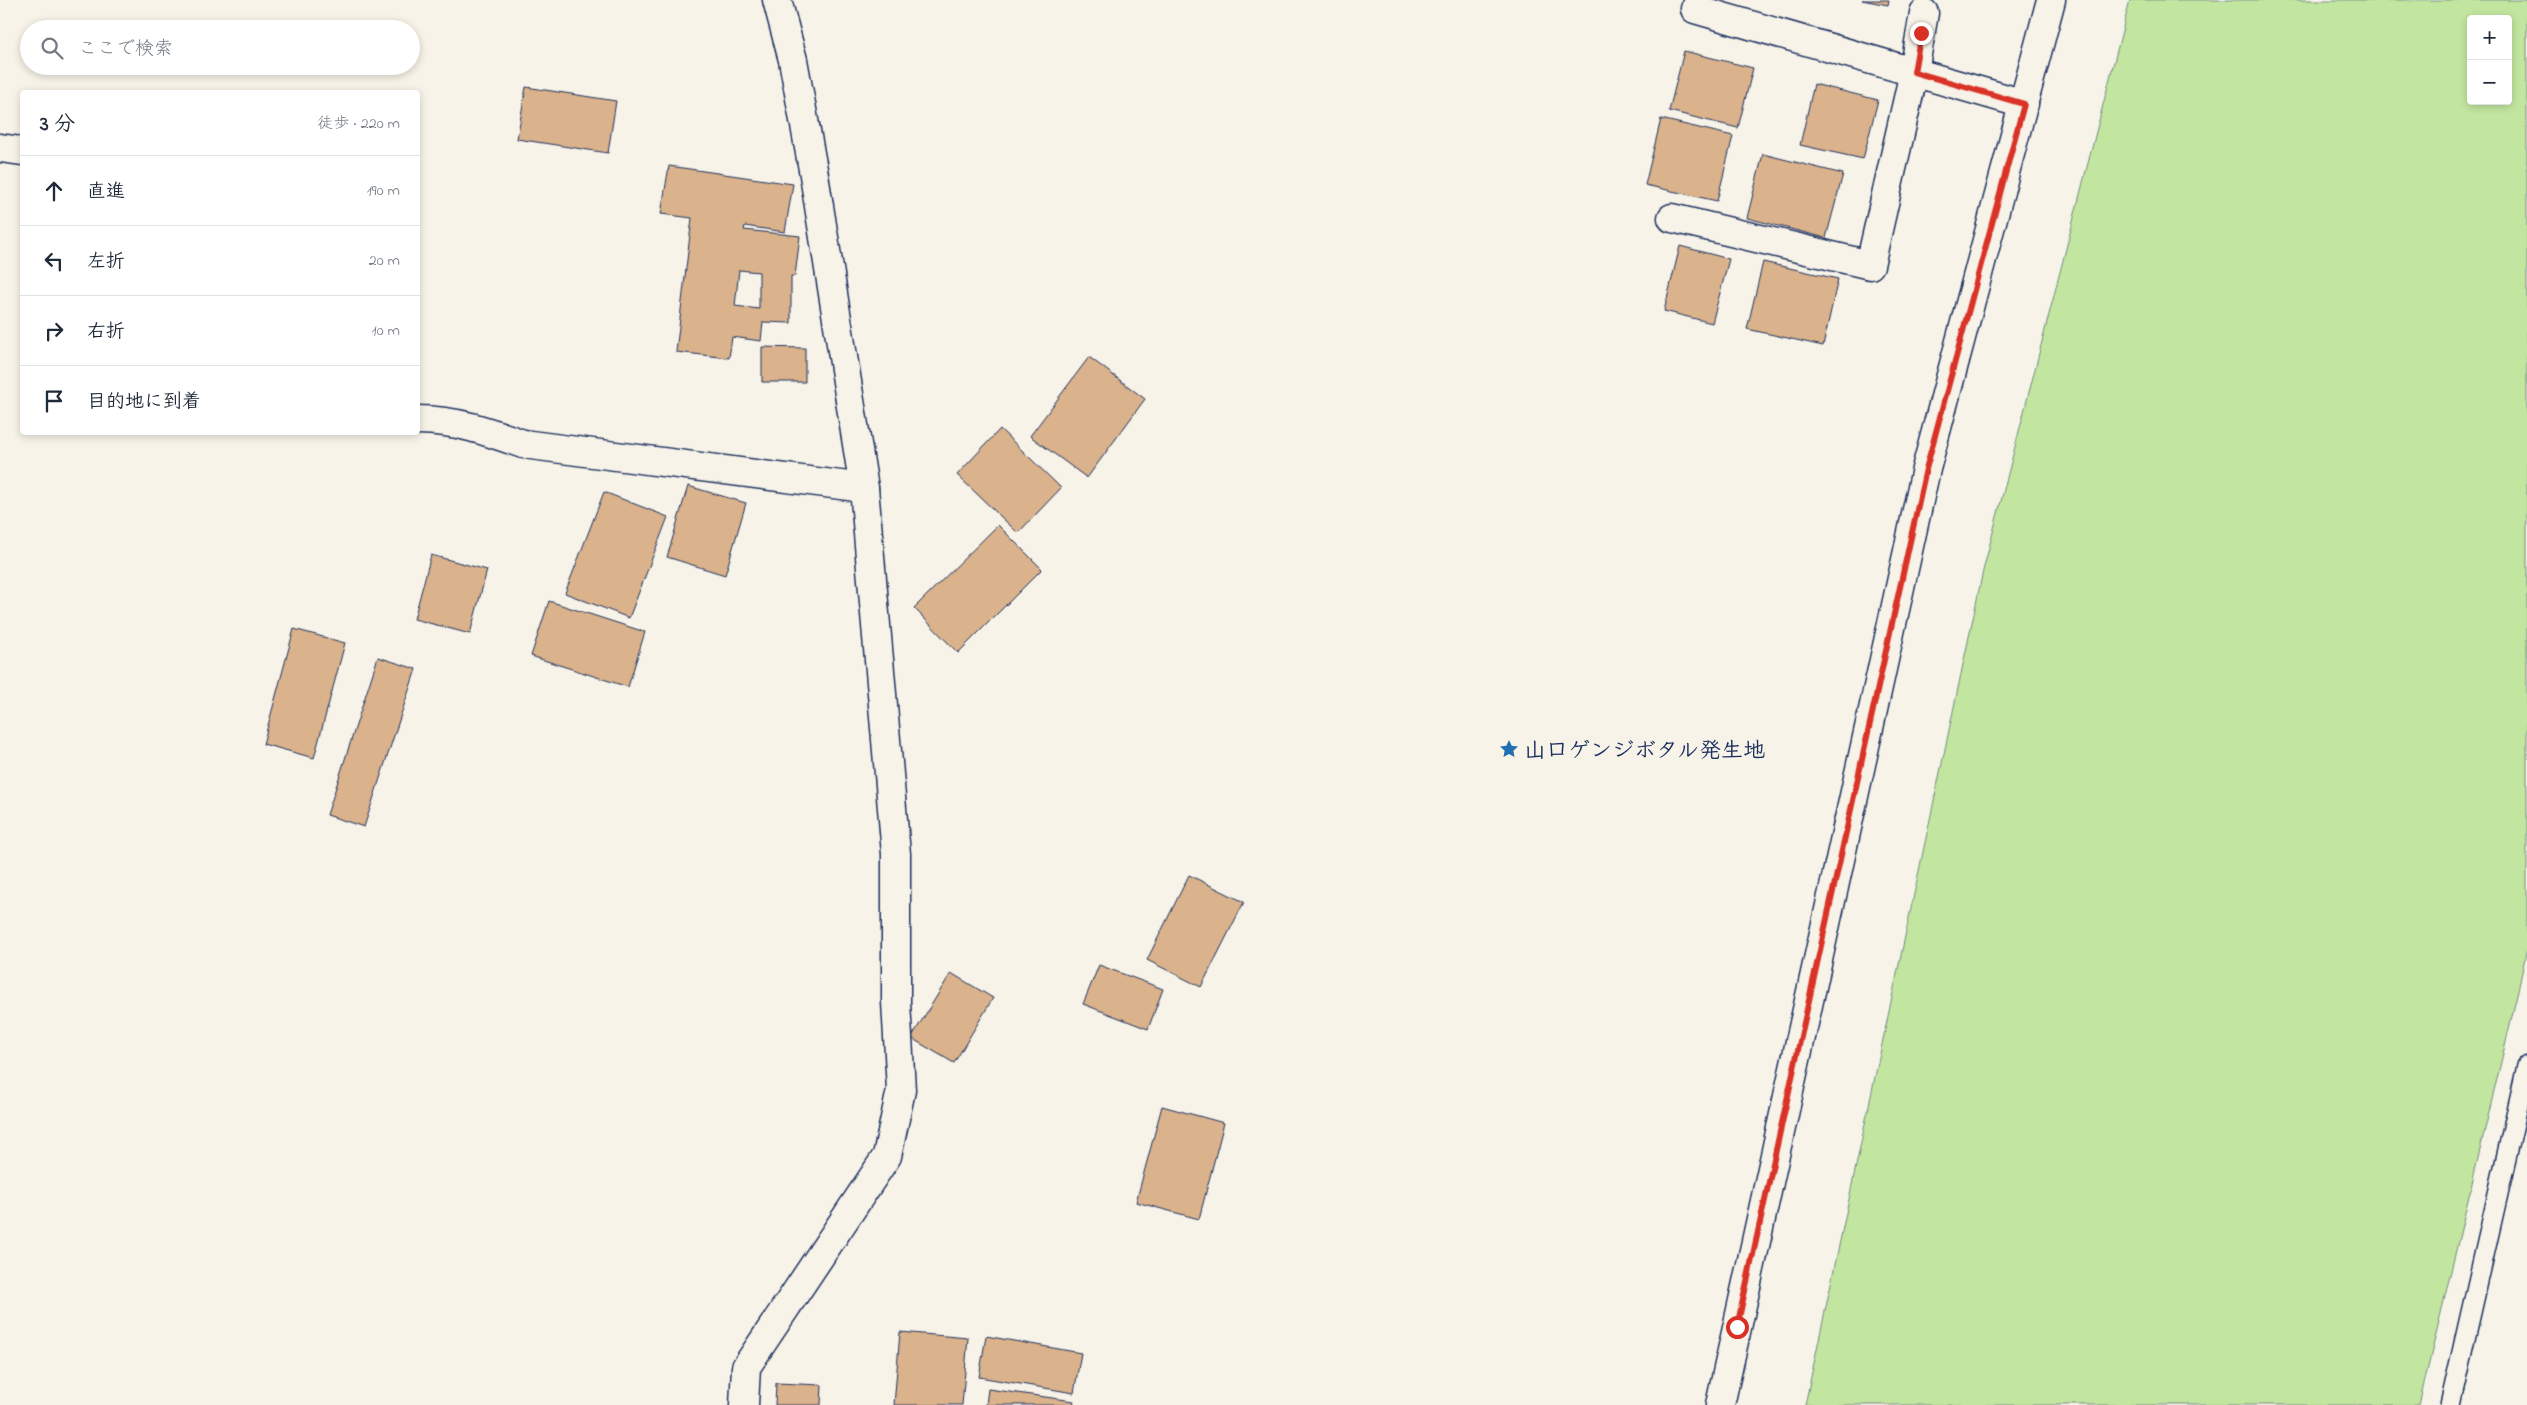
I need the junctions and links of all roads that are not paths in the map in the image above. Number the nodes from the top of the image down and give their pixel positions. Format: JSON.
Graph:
{"nodes":[{"id":1,"x":777,"y":0,"type":"edge"},
{"id":2,"x":2051,"y":0,"type":"edge"},
{"id":3,"x":1695,"y":9,"type":"dead end"},
{"id":4,"x":1924,"y":13,"type":"dead end"},
{"id":5,"x":1914,"y":72,"type":"junction"},
{"id":6,"x":2024,"y":104,"type":"junction"},
{"id":7,"x":0,"y":148,"type":"edge"},
{"id":8,"x":20,"y":151,"type":"edge"},
{"id":9,"x":1672,"y":218,"type":"dead end"},
{"id":10,"x":420,"y":420,"type":"edge"},
{"id":11,"x":864,"y":488,"type":"junction"},
{"id":12,"x":2527,"y":1066,"type":"edge"},
{"id":13,"x":744,"y":1405,"type":"edge"},
{"id":14,"x":1720,"y":1405,"type":"edge"},
{"id":15,"x":2450,"y":1405,"type":"edge"}],
"edges":[{"from":1,"to":11,"type":"street"},
{"from":2,"to":6,"type":"street"},
{"from":3,"to":5,"type":"street"},
{"from":4,"to":5,"type":"street"},
{"from":5,"to":6,"type":"street"},
{"from":5,"to":9,"type":"street"},
{"from":6,"to":14,"type":"street"},
{"from":7,"to":8,"type":"street"},
{"from":10,"to":11,"type":"street"},
{"from":11,"to":13,"type":"street"},
{"from":12,"to":15,"type":"lane"}]}
